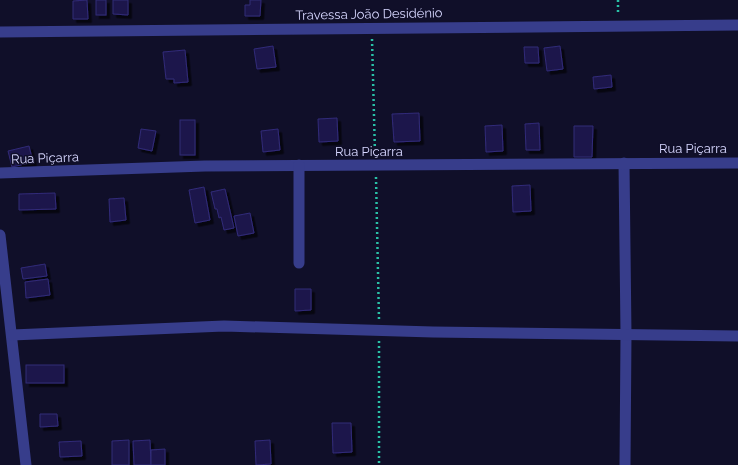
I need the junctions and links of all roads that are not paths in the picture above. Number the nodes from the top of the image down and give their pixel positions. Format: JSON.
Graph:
{"nodes":[{"id":1,"x":738,"y":25,"type":"edge"},
{"id":2,"x":0,"y":32,"type":"edge"},
{"id":3,"x":738,"y":162,"type":"edge"},
{"id":4,"x":624,"y":163,"type":"junction"},
{"id":5,"x":299,"y":165,"type":"junction"},
{"id":6,"x":0,"y":173,"type":"edge"},
{"id":7,"x":0,"y":235,"type":"edge"},
{"id":8,"x":299,"y":263,"type":"dead end"},
{"id":9,"x":626,"y":334,"type":"junction"},
{"id":10,"x":12,"y":335,"type":"junction"},
{"id":11,"x":738,"y":336,"type":"edge"},
{"id":12,"x":26,"y":465,"type":"edge"},
{"id":13,"x":625,"y":465,"type":"edge"}],
"edges":[{"from":1,"to":2,"type":"street","name":"Travessa João Desidénio"},
{"from":3,"to":4,"type":"street","name":"Rua Piçarra"},
{"from":4,"to":5,"type":"street","name":"Rua Piçarra"},
{"from":4,"to":9,"type":"street"},
{"from":5,"to":6,"type":"street","name":"Rua Piçarra"},
{"from":5,"to":8,"type":"street"},
{"from":7,"to":10,"type":"street"},
{"from":9,"to":10,"type":"street"},
{"from":9,"to":11,"type":"street"},
{"from":9,"to":13,"type":"street"},
{"from":10,"to":12,"type":"street"}]}
